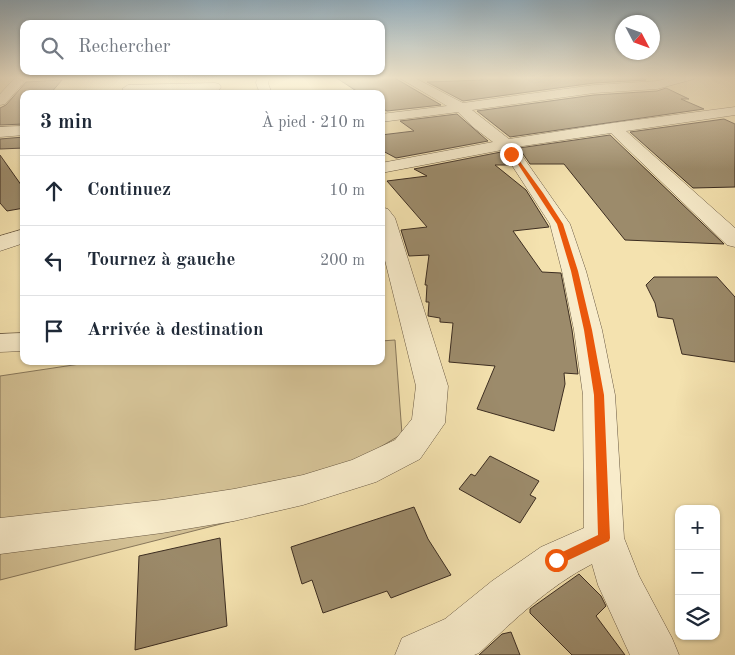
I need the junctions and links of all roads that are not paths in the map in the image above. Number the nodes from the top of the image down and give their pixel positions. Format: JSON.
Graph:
{"nodes":[{"id":1,"x":461,"y":108,"type":"junction"},
{"id":2,"x":464,"y":108,"type":"edge"},
{"id":3,"x":721,"y":108,"type":"edge"},
{"id":4,"x":643,"y":109,"type":"dead end"},
{"id":5,"x":385,"y":118,"type":"edge"},
{"id":6,"x":665,"y":120,"type":"junction"},
{"id":7,"x":613,"y":127,"type":"junction"},
{"id":8,"x":20,"y":130,"type":"edge"},
{"id":9,"x":0,"y":132,"type":"edge"},
{"id":10,"x":506,"y":144,"type":"junction"},
{"id":11,"x":385,"y":167,"type":"edge"},
{"id":12,"x":385,"y":218,"type":"edge"},
{"id":13,"x":20,"y":236,"type":"edge"},
{"id":14,"x":735,"y":240,"type":"edge"},
{"id":15,"x":0,"y":244,"type":"edge"},
{"id":16,"x":0,"y":536,"type":"edge"},
{"id":17,"x":604,"y":538,"type":"junction"},
{"id":18,"x":419,"y":655,"type":"edge"},
{"id":19,"x":655,"y":655,"type":"edge"}],
"edges":[{"from":1,"to":2,"type":"street"},
{"from":1,"to":5,"type":"street"},
{"from":1,"to":10,"type":"street"},
{"from":3,"to":6,"type":"street"},
{"from":4,"to":6,"type":"street"},
{"from":6,"to":7,"type":"street"},
{"from":7,"to":10,"type":"street"},
{"from":7,"to":14,"type":"street"},
{"from":8,"to":9,"type":"street"},
{"from":10,"to":11,"type":"street"},
{"from":10,"to":17,"type":"street"},
{"from":12,"to":16,"type":"street"},
{"from":13,"to":15,"type":"street"},
{"from":17,"to":18,"type":"street"},
{"from":17,"to":19,"type":"street"}]}
